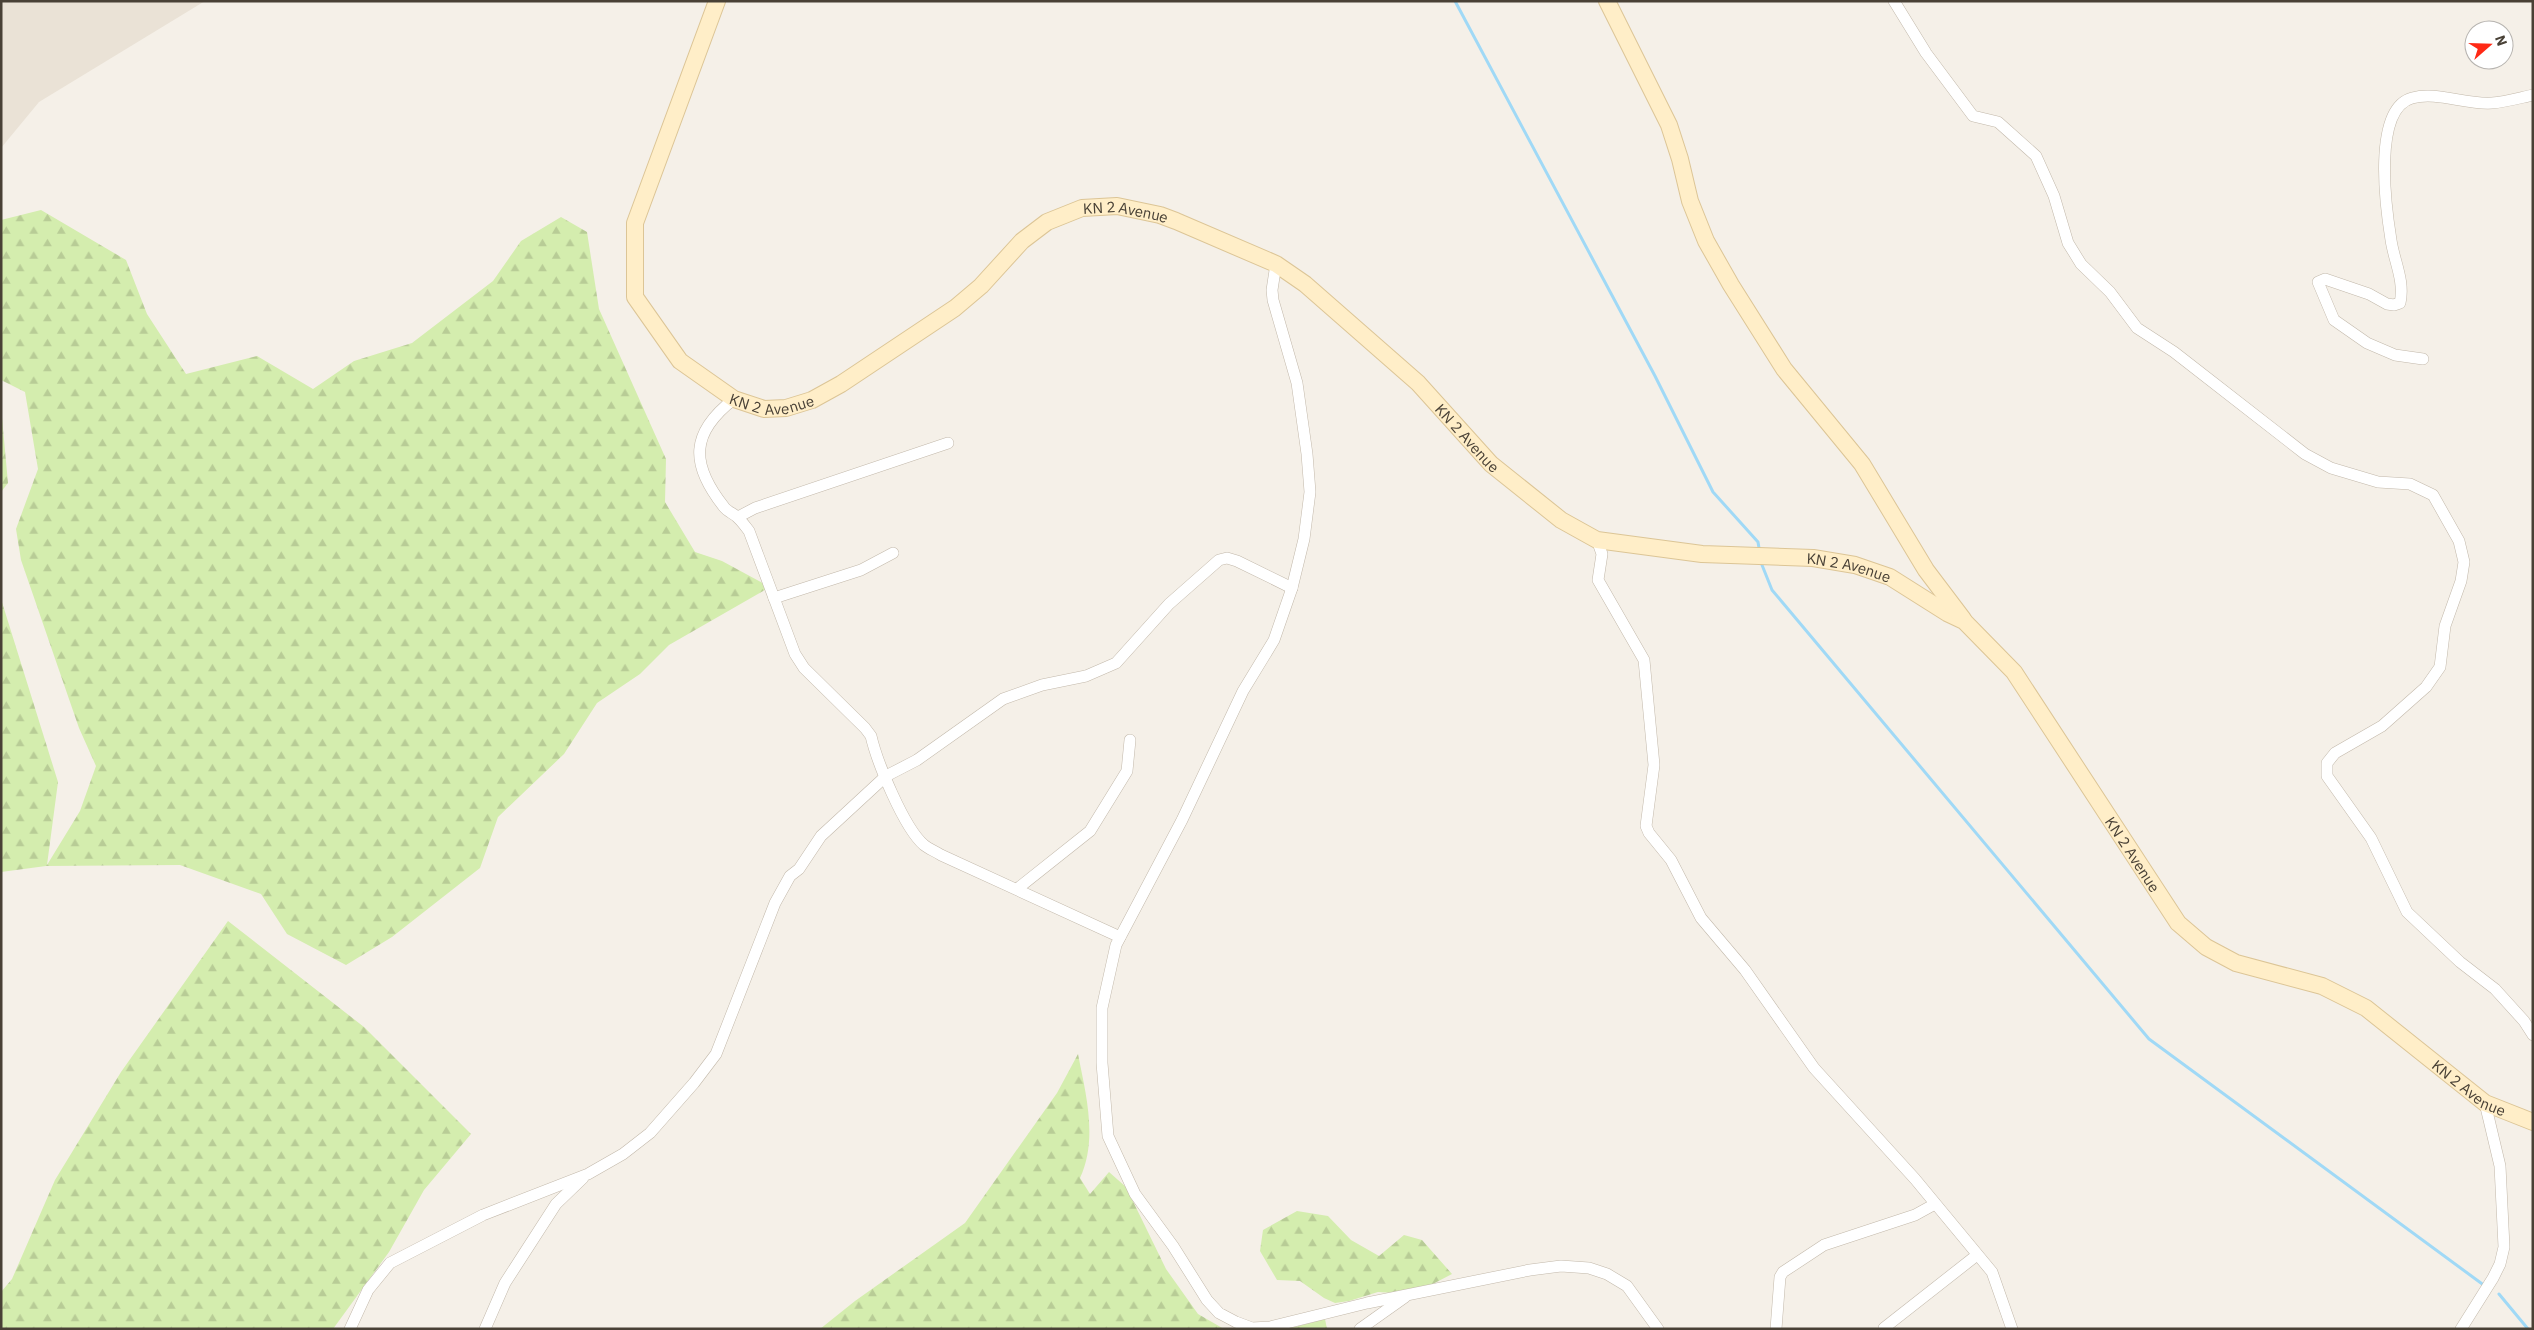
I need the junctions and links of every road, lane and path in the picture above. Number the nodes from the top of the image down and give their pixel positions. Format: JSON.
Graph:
{"nodes":[{"id":1,"x":717,"y":1,"type":"edge"},
{"id":2,"x":1607,"y":1,"type":"edge"},
{"id":3,"x":1894,"y":1,"type":"edge"},
{"id":4,"x":2533,"y":95,"type":"edge"},
{"id":5,"x":1276,"y":264,"type":"junction"},
{"id":6,"x":2423,"y":359,"type":"dead end"},
{"id":7,"x":734,"y":399,"type":"junction"},
{"id":8,"x":948,"y":443,"type":"dead end"},
{"id":9,"x":738,"y":517,"type":"junction"},
{"id":10,"x":1597,"y":540,"type":"junction"},
{"id":11,"x":893,"y":553,"type":"dead end"},
{"id":12,"x":1292,"y":588,"type":"junction"},
{"id":13,"x":774,"y":598,"type":"junction"},
{"id":14,"x":1964,"y":621,"type":"junction"},
{"id":15,"x":1130,"y":740,"type":"dead end"},
{"id":16,"x":886,"y":776,"type":"junction"},
{"id":17,"x":1017,"y":889,"type":"junction"},
{"id":18,"x":1120,"y":937,"type":"junction"},
{"id":19,"x":2533,"y":1035,"type":"edge"},
{"id":20,"x":2485,"y":1103,"type":"junction"},
{"id":21,"x":2533,"y":1122,"type":"edge"},
{"id":22,"x":588,"y":1174,"type":"junction"},
{"id":23,"x":1935,"y":1204,"type":"junction"},
{"id":24,"x":1977,"y":1254,"type":"junction"},
{"id":25,"x":1408,"y":1295,"type":"junction"},
{"id":26,"x":1884,"y":1328,"type":"edge"},
{"id":27,"x":350,"y":1329,"type":"edge"},
{"id":28,"x":485,"y":1329,"type":"edge"},
{"id":29,"x":1360,"y":1329,"type":"edge"},
{"id":30,"x":1658,"y":1329,"type":"edge"},
{"id":31,"x":1776,"y":1329,"type":"edge"},
{"id":32,"x":2012,"y":1329,"type":"edge"},
{"id":33,"x":2461,"y":1329,"type":"edge"}],
"edges":[{"from":1,"to":7,"type":"main road","name":"KN 2 Avenue"},
{"from":2,"to":14,"type":"main road"},
{"from":3,"to":19,"type":"street"},
{"from":4,"to":6,"type":"street"},
{"from":5,"to":7,"type":"main road","name":"KN 2 Avenue"},
{"from":5,"to":10,"type":"main road","name":"KN 2 Avenue"},
{"from":5,"to":12,"type":"street"},
{"from":7,"to":9,"type":"street"},
{"from":8,"to":9,"type":"street"},
{"from":9,"to":13,"type":"street"},
{"from":10,"to":14,"type":"main road","name":"KN 2 Avenue"},
{"from":10,"to":23,"type":"street"},
{"from":11,"to":13,"type":"street"},
{"from":12,"to":16,"type":"street"},
{"from":12,"to":18,"type":"street"},
{"from":13,"to":16,"type":"street"},
{"from":14,"to":20,"type":"main road","name":"KN 2 Avenue"},
{"from":15,"to":17,"type":"street"},
{"from":16,"to":17,"type":"street"},
{"from":16,"to":22,"type":"street"},
{"from":17,"to":18,"type":"street"},
{"from":18,"to":25,"type":"street"},
{"from":20,"to":21,"type":"main road","name":"KN 2 Avenue"},
{"from":20,"to":33,"type":"street"},
{"from":22,"to":27,"type":"street"},
{"from":22,"to":28,"type":"street"},
{"from":23,"to":24,"type":"street"},
{"from":23,"to":31,"type":"street"},
{"from":24,"to":26,"type":"street"},
{"from":24,"to":32,"type":"street"},
{"from":25,"to":29,"type":"street"},
{"from":25,"to":30,"type":"street"}]}
